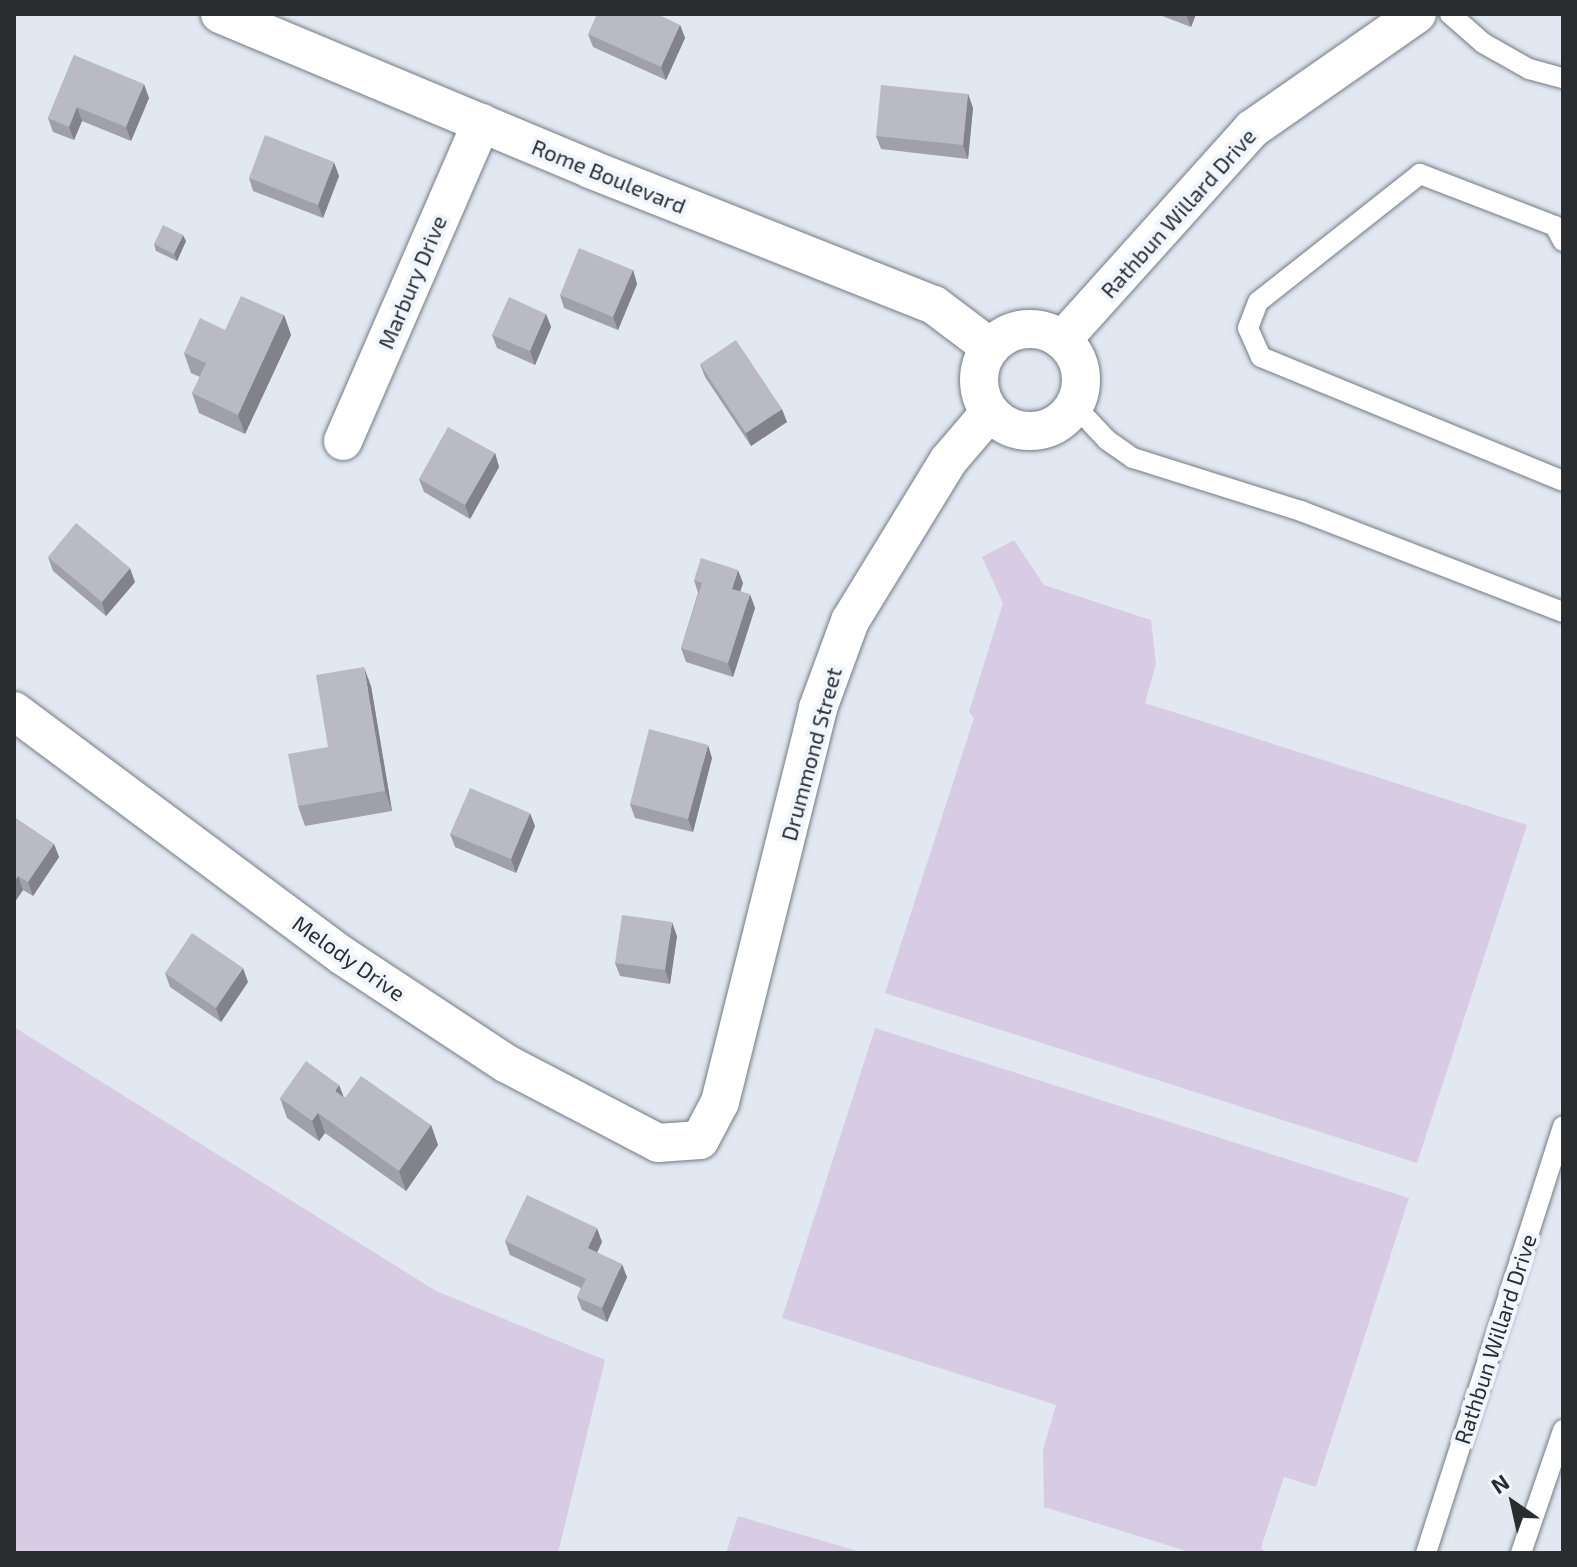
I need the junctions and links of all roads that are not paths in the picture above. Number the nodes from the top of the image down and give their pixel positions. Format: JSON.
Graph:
{"nodes":[{"id":1,"x":220,"y":14,"type":"edge"},
{"id":2,"x":1417,"y":14,"type":"edge"},
{"id":3,"x":1450,"y":14,"type":"edge"},
{"id":4,"x":1563,"y":78,"type":"edge"},
{"id":5,"x":481,"y":123,"type":"junction"},
{"id":6,"x":1563,"y":241,"type":"edge"},
{"id":7,"x":1063,"y":339,"type":"junction"},
{"id":8,"x":991,"y":348,"type":"junction"},
{"id":9,"x":1075,"y":406,"type":"junction"},
{"id":10,"x":989,"y":413,"type":"junction"},
{"id":11,"x":343,"y":441,"type":"dead end"},
{"id":12,"x":1563,"y":481,"type":"edge"},
{"id":13,"x":1563,"y":612,"type":"edge"},
{"id":14,"x":14,"y":711,"type":"edge"},
{"id":15,"x":706,"y":1128,"type":"joint"},
{"id":16,"x":1562,"y":1131,"type":"edge"},
{"id":17,"x":1563,"y":1430,"type":"edge"},
{"id":18,"x":1426,"y":1553,"type":"edge"},
{"id":19,"x":1521,"y":1553,"type":"edge"}],
"edges":[{"from":1,"to":5,"type":"street","name":"Rome Boulevard"},
{"from":2,"to":7,"type":"street","name":"Rathbun Willard Drive"},
{"from":3,"to":4,"type":"lane"},
{"from":5,"to":8,"type":"street","name":"Rome Boulevard"},
{"from":5,"to":11,"type":"street","name":"Marbury Drive"},
{"from":6,"to":12,"type":"lane"},
{"from":7,"to":8,"type":"street"},
{"from":7,"to":9,"type":"street"},
{"from":8,"to":10,"type":"street"},
{"from":9,"to":10,"type":"street"},
{"from":9,"to":13,"type":"lane"},
{"from":10,"to":15,"type":"street","name":"Drummond Street"},
{"from":14,"to":15,"type":"street","name":"Melody Drive"},
{"from":16,"to":18,"type":"lane","name":"Rathbun Willard Drive"},
{"from":17,"to":19,"type":"lane"}]}
